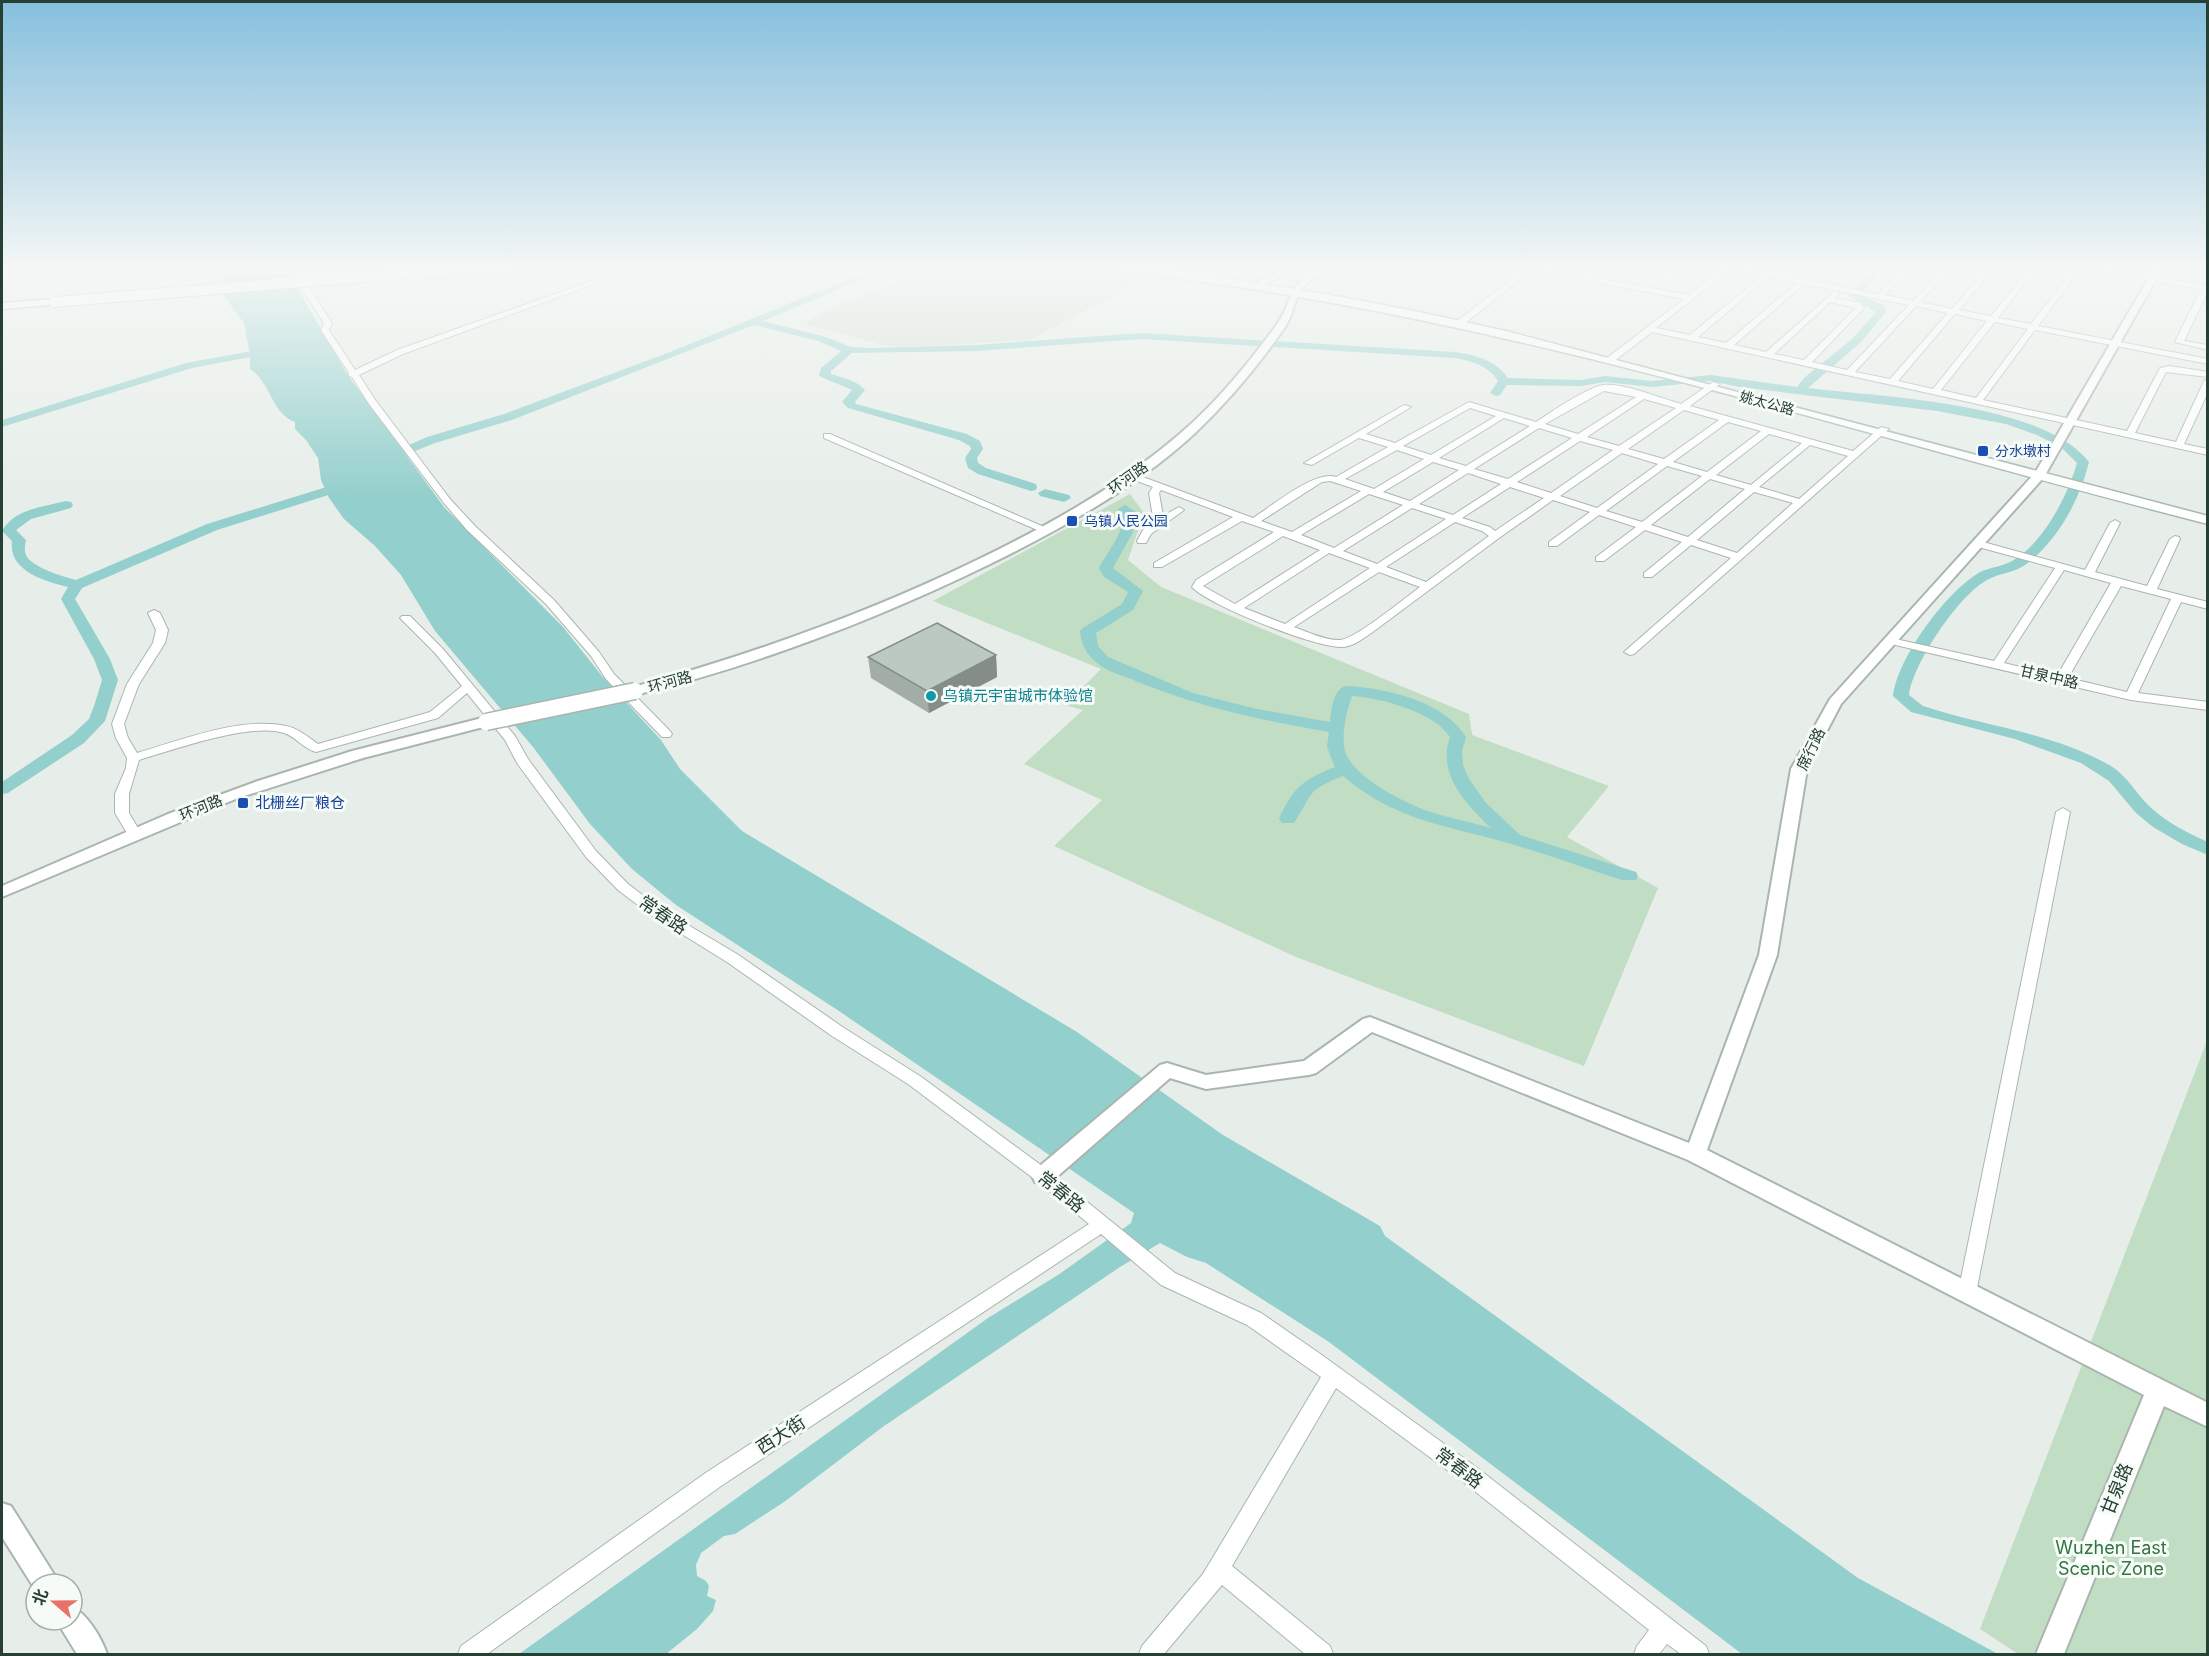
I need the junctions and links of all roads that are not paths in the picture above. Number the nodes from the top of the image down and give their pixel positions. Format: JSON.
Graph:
{"nodes":[{"id":1,"x":334,"y":344,"type":"edge"},
{"id":2,"x":422,"y":344,"type":"edge"},
{"id":3,"x":1267,"y":344,"type":"edge"},
{"id":4,"x":1554,"y":344,"type":"edge"},
{"id":5,"x":1631,"y":344,"type":"edge"},
{"id":6,"x":1720,"y":344,"type":"edge"},
{"id":7,"x":1780,"y":344,"type":"edge"},
{"id":8,"x":1824,"y":344,"type":"edge"},
{"id":9,"x":1877,"y":344,"type":"edge"},
{"id":10,"x":1924,"y":344,"type":"edge"},
{"id":11,"x":1973,"y":344,"type":"edge"},
{"id":12,"x":2020,"y":344,"type":"edge"},
{"id":13,"x":2113,"y":344,"type":"edge"},
{"id":14,"x":2120,"y":344,"type":"edge"},
{"id":15,"x":2191,"y":344,"type":"edge"},
{"id":16,"x":1728,"y":346,"type":"joint"},
{"id":17,"x":2208,"y":348,"type":"edge"},
{"id":18,"x":1768,"y":355,"type":"junction"},
{"id":19,"x":1612,"y":359,"type":"junction"},
{"id":20,"x":2208,"y":362,"type":"edge"},
{"id":21,"x":1806,"y":363,"type":"junction"},
{"id":22,"x":1850,"y":373,"type":"junction"},
{"id":23,"x":352,"y":375,"type":"junction"},
{"id":24,"x":2208,"y":375,"type":"edge"},
{"id":25,"x":2208,"y":381,"type":"edge"},
{"id":26,"x":1892,"y":382,"type":"junction"},
{"id":27,"x":1714,"y":386,"type":"junction"},
{"id":28,"x":1935,"y":392,"type":"junction"},
{"id":29,"x":1643,"y":396,"type":"junction"},
{"id":30,"x":1978,"y":401,"type":"junction"},
{"id":31,"x":1407,"y":407,"type":"dead end"},
{"id":32,"x":1684,"y":407,"type":"junction"},
{"id":33,"x":1505,"y":414,"type":"junction"},
{"id":34,"x":1726,"y":419,"type":"junction"},
{"id":35,"x":1538,"y":424,"type":"junction"},
{"id":36,"x":2069,"y":427,"type":"junction"},
{"id":37,"x":1767,"y":431,"type":"junction"},
{"id":38,"x":1881,"y":431,"type":"junction"},
{"id":39,"x":1359,"y":435,"type":"junction"},
{"id":40,"x":2130,"y":435,"type":"junction"},
{"id":41,"x":827,"y":436,"type":"dead end"},
{"id":42,"x":1580,"y":436,"type":"junction"},
{"id":43,"x":1808,"y":442,"type":"junction"},
{"id":44,"x":1395,"y":446,"type":"junction"},
{"id":45,"x":2179,"y":446,"type":"junction"},
{"id":46,"x":1623,"y":449,"type":"junction"},
{"id":47,"x":2208,"y":452,"type":"edge"},
{"id":48,"x":1853,"y":454,"type":"junction"},
{"id":49,"x":1432,"y":458,"type":"junction"},
{"id":50,"x":1666,"y":462,"type":"junction"},
{"id":51,"x":1309,"y":463,"type":"dead end"},
{"id":52,"x":1467,"y":469,"type":"junction"},
{"id":53,"x":2041,"y":473,"type":"junction"},
{"id":54,"x":1709,"y":475,"type":"junction"},
{"id":55,"x":1131,"y":477,"type":"junction"},
{"id":56,"x":1338,"y":479,"type":"junction"},
{"id":57,"x":1509,"y":482,"type":"junction"},
{"id":58,"x":1158,"y":486,"type":"junction"},
{"id":59,"x":2091,"y":486,"type":"junction"},
{"id":60,"x":1753,"y":488,"type":"junction"},
{"id":61,"x":1373,"y":491,"type":"junction"},
{"id":62,"x":1553,"y":497,"type":"junction"},
{"id":63,"x":1798,"y":502,"type":"junction"},
{"id":64,"x":1411,"y":504,"type":"junction"},
{"id":65,"x":1179,"y":510,"type":"dead end"},
{"id":66,"x":1598,"y":511,"type":"junction"},
{"id":67,"x":2208,"y":515,"type":"edge"},
{"id":68,"x":1241,"y":517,"type":"junction"},
{"id":69,"x":1453,"y":518,"type":"junction"},
{"id":70,"x":2208,"y":520,"type":"edge"},
{"id":71,"x":1254,"y":521,"type":"junction"},
{"id":72,"x":1158,"y":523,"type":"junction"},
{"id":73,"x":2115,"y":523,"type":"dead end"},
{"id":74,"x":1643,"y":526,"type":"junction"},
{"id":75,"x":1046,"y":530,"type":"junction"},
{"id":76,"x":1282,"y":532,"type":"junction"},
{"id":77,"x":1293,"y":536,"type":"junction"},
{"id":78,"x":1495,"y":536,"type":"junction"},
{"id":79,"x":2175,"y":539,"type":"dead end"},
{"id":80,"x":1689,"y":540,"type":"junction"},
{"id":81,"x":1142,"y":541,"type":"dead end"},
{"id":82,"x":1553,"y":544,"type":"dead end"},
{"id":83,"x":1979,"y":544,"type":"junction"},
{"id":84,"x":1332,"y":551,"type":"junction"},
{"id":85,"x":1737,"y":556,"type":"junction"},
{"id":86,"x":1600,"y":559,"type":"dead end"},
{"id":87,"x":1158,"y":565,"type":"dead end"},
{"id":88,"x":2061,"y":566,"type":"junction"},
{"id":89,"x":1378,"y":568,"type":"junction"},
{"id":90,"x":2089,"y":573,"type":"junction"},
{"id":91,"x":1648,"y":575,"type":"dead end"},
{"id":92,"x":2118,"y":581,"type":"junction"},
{"id":93,"x":1427,"y":586,"type":"junction"},
{"id":94,"x":2151,"y":590,"type":"junction"},
{"id":95,"x":2178,"y":597,"type":"junction"},
{"id":96,"x":2208,"y":606,"type":"edge"},
{"id":97,"x":1236,"y":608,"type":"junction"},
{"id":98,"x":154,"y":612,"type":"dead end"},
{"id":99,"x":406,"y":618,"type":"dead end"},
{"id":100,"x":1287,"y":627,"type":"junction"},
{"id":101,"x":1899,"y":642,"type":"junction"},
{"id":102,"x":1630,"y":652,"type":"dead end"},
{"id":103,"x":1997,"y":665,"type":"junction"},
{"id":104,"x":2061,"y":680,"type":"junction"},
{"id":105,"x":468,"y":687,"type":"junction"},
{"id":106,"x":2131,"y":696,"type":"junction"},
{"id":107,"x":2208,"y":706,"type":"edge"},
{"id":108,"x":666,"y":735,"type":"dead end"},
{"id":109,"x":133,"y":758,"type":"junction"},
{"id":110,"x":2063,"y":812,"type":"dead end"},
{"id":111,"x":135,"y":835,"type":"junction"},
{"id":112,"x":2,"y":892,"type":"edge"},
{"id":113,"x":1695,"y":1154,"type":"junction"},
{"id":114,"x":1043,"y":1176,"type":"junction"},
{"id":115,"x":1105,"y":1228,"type":"junction"},
{"id":116,"x":1967,"y":1293,"type":"junction"},
{"id":117,"x":1333,"y":1374,"type":"junction"},
{"id":118,"x":2158,"y":1390,"type":"junction"},
{"id":119,"x":2208,"y":1416,"type":"edge"},
{"id":120,"x":2,"y":1515,"type":"edge"},
{"id":121,"x":1218,"y":1568,"type":"junction"},
{"id":122,"x":39,"y":1572,"type":"edge"},
{"id":123,"x":1665,"y":1628,"type":"junction"},
{"id":124,"x":78,"y":1632,"type":"edge"},
{"id":125,"x":93,"y":1654,"type":"edge"},
{"id":126,"x":469,"y":1654,"type":"edge"},
{"id":127,"x":1150,"y":1654,"type":"edge"},
{"id":128,"x":1322,"y":1654,"type":"edge"},
{"id":129,"x":1645,"y":1654,"type":"edge"},
{"id":130,"x":1698,"y":1654,"type":"edge"},
{"id":131,"x":2050,"y":1654,"type":"edge"}],
"edges":[{"from":1,"to":23,"type":"street"},
{"from":2,"to":23,"type":"street"},
{"from":3,"to":55,"type":"street","name":"环河路"},
{"from":4,"to":19,"type":"main road","name":"姚太公路"},
{"from":5,"to":19,"type":"street"},
{"from":6,"to":16,"type":"street"},
{"from":7,"to":18,"type":"street"},
{"from":8,"to":21,"type":"street"},
{"from":9,"to":22,"type":"street"},
{"from":10,"to":26,"type":"street"},
{"from":11,"to":28,"type":"street"},
{"from":12,"to":30,"type":"street"},
{"from":13,"to":36,"type":"street","name":"席行路"},
{"from":14,"to":20,"type":"street"},
{"from":15,"to":17,"type":"street"},
{"from":16,"to":18,"type":"street"},
{"from":18,"to":21,"type":"street"},
{"from":19,"to":27,"type":"main road","name":"姚太公路"},
{"from":19,"to":27,"type":"main road","name":"姚太公路"},
{"from":21,"to":22,"type":"street"},
{"from":22,"to":26,"type":"street"},
{"from":23,"to":108,"type":"street"},
{"from":24,"to":40,"type":"street"},
{"from":25,"to":45,"type":"street"},
{"from":26,"to":28,"type":"street"},
{"from":27,"to":32,"type":"street"},
{"from":27,"to":38,"type":"main road","name":"姚太公路"},
{"from":28,"to":30,"type":"street"},
{"from":29,"to":32,"type":"street"},
{"from":29,"to":35,"type":"street"},
{"from":29,"to":42,"type":"street"},
{"from":30,"to":36,"type":"street"},
{"from":31,"to":39,"type":"street"},
{"from":32,"to":34,"type":"street"},
{"from":32,"to":46,"type":"street"},
{"from":33,"to":35,"type":"street"},
{"from":33,"to":44,"type":"street"},
{"from":33,"to":49,"type":"street"},
{"from":34,"to":37,"type":"street"},
{"from":34,"to":50,"type":"street"},
{"from":35,"to":42,"type":"street"},
{"from":35,"to":52,"type":"street"},
{"from":36,"to":40,"type":"street"},
{"from":36,"to":53,"type":"street","name":"席行路"},
{"from":37,"to":43,"type":"street"},
{"from":37,"to":54,"type":"street"},
{"from":38,"to":48,"type":"street"},
{"from":38,"to":53,"type":"main road","name":"姚太公路"},
{"from":39,"to":44,"type":"street"},
{"from":39,"to":51,"type":"street"},
{"from":40,"to":45,"type":"street"},
{"from":41,"to":75,"type":"street"},
{"from":42,"to":46,"type":"street"},
{"from":42,"to":57,"type":"street"},
{"from":43,"to":48,"type":"street"},
{"from":43,"to":60,"type":"street"},
{"from":44,"to":49,"type":"street"},
{"from":44,"to":56,"type":"street"},
{"from":45,"to":47,"type":"street"},
{"from":46,"to":50,"type":"street"},
{"from":46,"to":62,"type":"street"},
{"from":48,"to":63,"type":"street"},
{"from":49,"to":52,"type":"street"},
{"from":49,"to":61,"type":"street"},
{"from":50,"to":54,"type":"street"},
{"from":50,"to":66,"type":"street"},
{"from":52,"to":57,"type":"street"},
{"from":52,"to":64,"type":"street"},
{"from":53,"to":59,"type":"main road","name":"姚太公路"},
{"from":53,"to":83,"type":"street","name":"席行路"},
{"from":54,"to":60,"type":"street"},
{"from":54,"to":74,"type":"street"},
{"from":55,"to":58,"type":"street"},
{"from":55,"to":75,"type":"street","name":"环河路"},
{"from":56,"to":61,"type":"street"},
{"from":56,"to":71,"type":"street"},
{"from":57,"to":62,"type":"street"},
{"from":57,"to":69,"type":"street"},
{"from":58,"to":68,"type":"street"},
{"from":58,"to":72,"type":"street"},
{"from":59,"to":67,"type":"main road","name":"姚太公路"},
{"from":59,"to":70,"type":"main road","name":"姚太公路"},
{"from":60,"to":63,"type":"street"},
{"from":60,"to":80,"type":"street"},
{"from":61,"to":64,"type":"street"},
{"from":61,"to":77,"type":"street"},
{"from":62,"to":66,"type":"street"},
{"from":62,"to":78,"type":"street"},
{"from":63,"to":85,"type":"street"},
{"from":64,"to":69,"type":"street"},
{"from":64,"to":84,"type":"street"},
{"from":65,"to":72,"type":"street"},
{"from":66,"to":74,"type":"street"},
{"from":66,"to":82,"type":"street"},
{"from":68,"to":71,"type":"street"},
{"from":68,"to":87,"type":"street"},
{"from":69,"to":78,"type":"street"},
{"from":69,"to":89,"type":"street"},
{"from":71,"to":76,"type":"street"},
{"from":72,"to":81,"type":"street"},
{"from":73,"to":90,"type":"street"},
{"from":74,"to":80,"type":"street"},
{"from":74,"to":86,"type":"street"},
{"from":75,"to":111,"type":"street","name":"环河路","bridge":true},
{"from":76,"to":77,"type":"street"},
{"from":76,"to":97,"type":"street"},
{"from":77,"to":84,"type":"street"},
{"from":78,"to":93,"type":"street"},
{"from":79,"to":94,"type":"street"},
{"from":80,"to":85,"type":"street"},
{"from":80,"to":91,"type":"street"},
{"from":83,"to":88,"type":"street"},
{"from":83,"to":101,"type":"street","name":"席行路"},
{"from":84,"to":89,"type":"street"},
{"from":84,"to":97,"type":"street"},
{"from":85,"to":102,"type":"street"},
{"from":88,"to":90,"type":"street"},
{"from":88,"to":103,"type":"street"},
{"from":89,"to":93,"type":"street"},
{"from":89,"to":100,"type":"street"},
{"from":90,"to":92,"type":"street"},
{"from":92,"to":94,"type":"street"},
{"from":92,"to":104,"type":"street"},
{"from":93,"to":100,"type":"street"},
{"from":94,"to":95,"type":"street"},
{"from":95,"to":96,"type":"street"},
{"from":95,"to":106,"type":"street"},
{"from":97,"to":100,"type":"street"},
{"from":98,"to":109,"type":"street"},
{"from":99,"to":105,"type":"street","name":"常春路"},
{"from":101,"to":103,"type":"street","name":"甘泉中路"},
{"from":101,"to":113,"type":"street","name":"席行路"},
{"from":103,"to":104,"type":"street","name":"甘泉中路"},
{"from":104,"to":106,"type":"street","name":"甘泉中路"},
{"from":105,"to":109,"type":"street"},
{"from":105,"to":114,"type":"street","name":"常春路"},
{"from":106,"to":107,"type":"street","name":"甘泉中路"},
{"from":109,"to":111,"type":"street"},
{"from":110,"to":116,"type":"street"},
{"from":111,"to":112,"type":"street","name":"环河路"},
{"from":113,"to":114,"type":"street"},
{"from":113,"to":116,"type":"street"},
{"from":114,"to":115,"type":"street","name":"常春路"},
{"from":115,"to":117,"type":"street","name":"常春路"},
{"from":115,"to":126,"type":"street","name":"西大街"},
{"from":116,"to":118,"type":"street"},
{"from":117,"to":121,"type":"street"},
{"from":117,"to":123,"type":"street","name":"常春路"},
{"from":118,"to":119,"type":"street"},
{"from":118,"to":131,"type":"street","name":"甘泉路"},
{"from":120,"to":122,"type":"street"},
{"from":121,"to":127,"type":"street"},
{"from":121,"to":128,"type":"street"},
{"from":123,"to":129,"type":"street"},
{"from":123,"to":130,"type":"street","name":"常春路"},
{"from":124,"to":125,"type":"street"}]}
